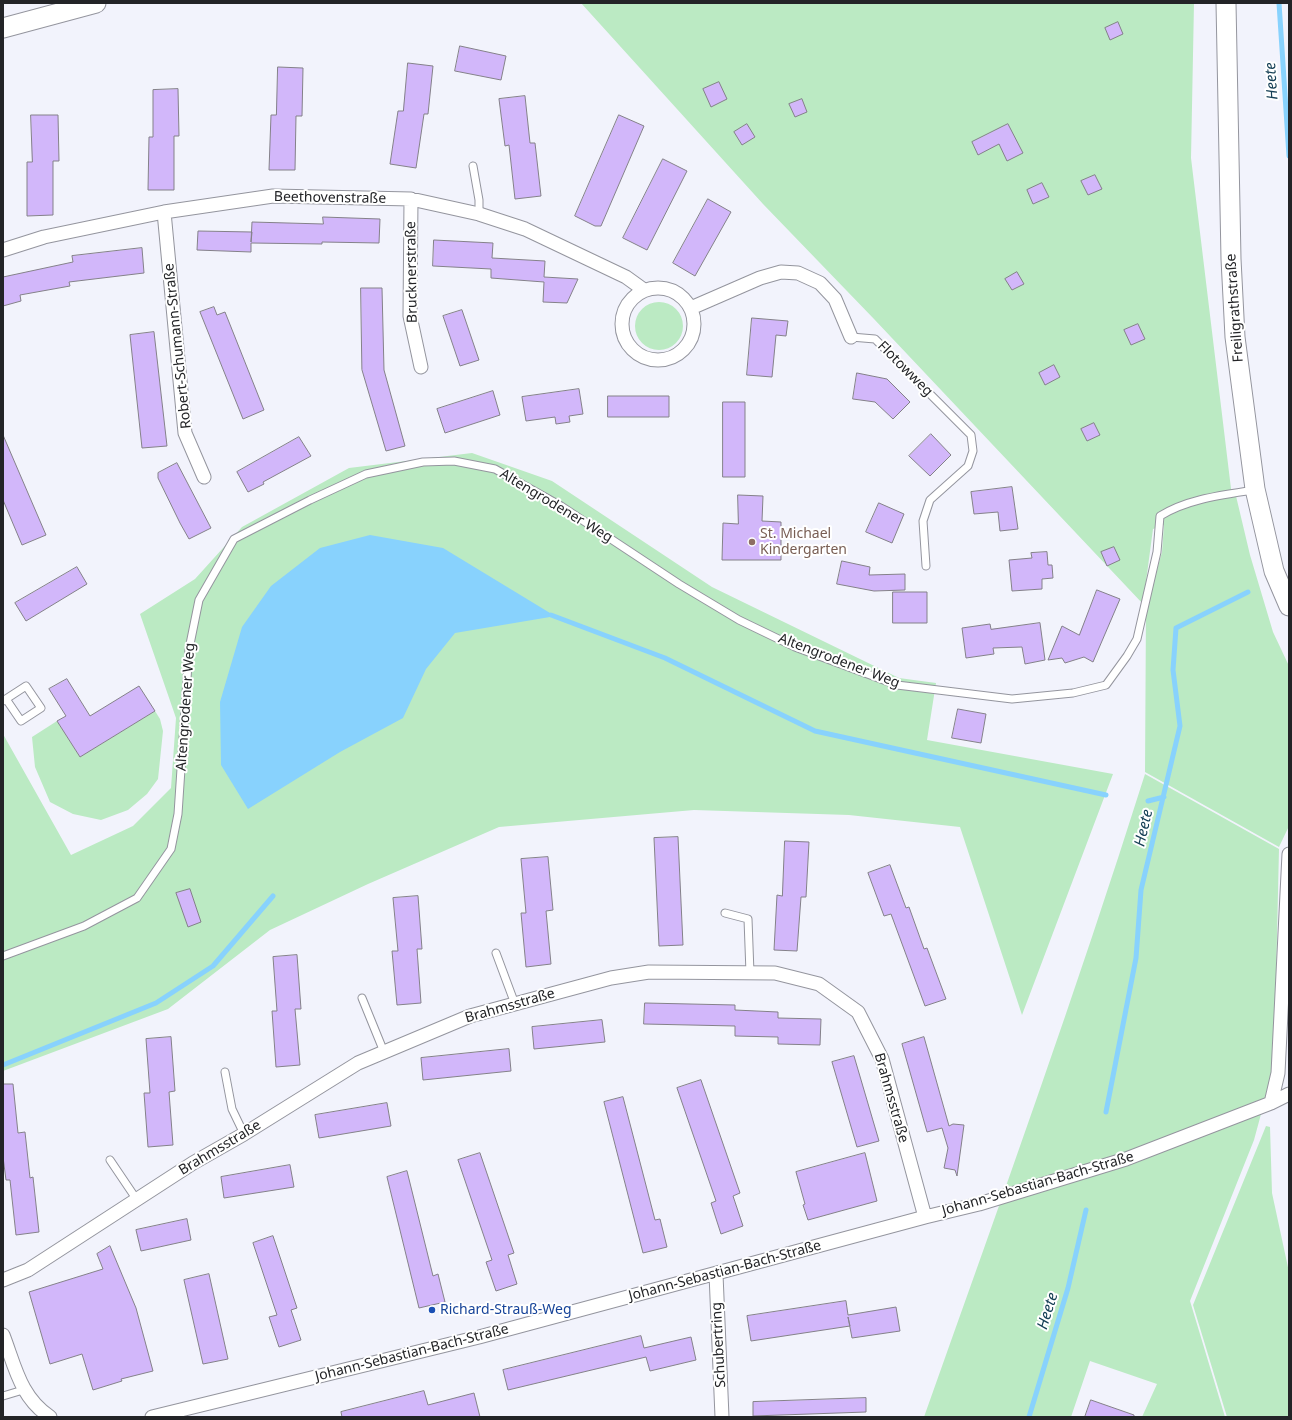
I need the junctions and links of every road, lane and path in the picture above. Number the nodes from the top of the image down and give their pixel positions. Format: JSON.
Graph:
{"nodes":[{"id":1,"x":96,"y":3,"type":"edge"},
{"id":2,"x":1226,"y":3,"type":"edge"},
{"id":3,"x":3,"y":28,"type":"edge"},
{"id":4,"x":473,"y":166,"type":"dead end"},
{"id":5,"x":411,"y":199,"type":"junction"},
{"id":6,"x":164,"y":212,"type":"junction"},
{"id":7,"x":479,"y":214,"type":"junction"},
{"id":8,"x":3,"y":250,"type":"edge"},
{"id":9,"x":644,"y":290,"type":"junction"},
{"id":10,"x":690,"y":308,"type":"junction"},
{"id":11,"x":851,"y":337,"type":"joint"},
{"id":12,"x":421,"y":367,"type":"dead end"},
{"id":13,"x":204,"y":477,"type":"dead end"},
{"id":14,"x":1255,"y":489,"type":"junction"},
{"id":15,"x":926,"y":566,"type":"dead end"},
{"id":16,"x":1289,"y":606,"type":"edge"},
{"id":17,"x":4,"y":700,"type":"edge"},
{"id":18,"x":1289,"y":854,"type":"edge"},
{"id":19,"x":1288,"y":899,"type":"edge"},
{"id":20,"x":725,"y":913,"type":"dead end"},
{"id":21,"x":496,"y":953,"type":"dead end"},
{"id":22,"x":3,"y":956,"type":"edge"},
{"id":23,"x":750,"y":973,"type":"junction"},
{"id":24,"x":362,"y":998,"type":"dead end"},
{"id":25,"x":515,"y":1004,"type":"junction"},
{"id":26,"x":384,"y":1052,"type":"junction"},
{"id":27,"x":226,"y":1072,"type":"dead end"},
{"id":28,"x":1289,"y":1094,"type":"edge"},
{"id":29,"x":1271,"y":1103,"type":"junction"},
{"id":30,"x":244,"y":1134,"type":"junction"},
{"id":31,"x":110,"y":1160,"type":"dead end"},
{"id":32,"x":137,"y":1200,"type":"junction"},
{"id":33,"x":925,"y":1216,"type":"junction"},
{"id":34,"x":716,"y":1274,"type":"junction"},
{"id":35,"x":3,"y":1280,"type":"edge"},
{"id":36,"x":3,"y":1334,"type":"edge"},
{"id":37,"x":23,"y":1390,"type":"junction"},
{"id":38,"x":3,"y":1396,"type":"edge"},
{"id":39,"x":50,"y":1417,"type":"edge"},
{"id":40,"x":152,"y":1417,"type":"edge"},
{"id":41,"x":722,"y":1417,"type":"edge"}],
"edges":[{"from":1,"to":3,"type":"main road"},
{"from":2,"to":14,"type":"main road","name":"Freiligrathstraße"},
{"from":4,"to":7,"type":"lane"},
{"from":5,"to":6,"type":"street","name":"Beethovenstraße"},
{"from":5,"to":7,"type":"street","name":"Beethovenstraße"},
{"from":5,"to":12,"type":"street","name":"Brucknerstraße"},
{"from":6,"to":8,"type":"street","name":"Beethovenstraße"},
{"from":6,"to":13,"type":"street","name":"Robert-Schumann-Straße"},
{"from":7,"to":9,"type":"street","name":"Beethovenstraße"},
{"from":9,"to":10,"type":"street"},
{"from":9,"to":10,"type":"street"},
{"from":10,"to":11,"type":"street","name":"Flotowweg"},
{"from":11,"to":15,"type":"lane","name":"Flotowweg"},
{"from":14,"to":16,"type":"main road","name":"Freiligrathstraße"},
{"from":14,"to":22,"type":"lane","name":"Altengrodener Weg"},
{"from":17,"to":17,"type":"lane"},
{"from":18,"to":19,"type":"street"},
{"from":19,"to":29,"type":"street"},
{"from":20,"to":23,"type":"lane"},
{"from":21,"to":25,"type":"lane"},
{"from":23,"to":25,"type":"street","name":"Brahmsstraße"},
{"from":23,"to":33,"type":"street","name":"Brahmsstraße"},
{"from":24,"to":26,"type":"lane"},
{"from":25,"to":26,"type":"street","name":"Brahmsstraße"},
{"from":26,"to":30,"type":"street","name":"Brahmsstraße"},
{"from":27,"to":30,"type":"lane"},
{"from":28,"to":29,"type":"street","name":"Johann-Sebastian-Bach-Straße"},
{"from":29,"to":33,"type":"street","name":"Johann-Sebastian-Bach-Straße"},
{"from":30,"to":32,"type":"street","name":"Brahmsstraße"},
{"from":31,"to":32,"type":"lane"},
{"from":32,"to":35,"type":"street","name":"Brahmsstraße"},
{"from":33,"to":34,"type":"street","name":"Johann-Sebastian-Bach-Straße"},
{"from":34,"to":40,"type":"street","name":"Johann-Sebastian-Bach-Straße"},
{"from":34,"to":41,"type":"street","name":"Schubertring"},
{"from":36,"to":37,"type":"street"},
{"from":37,"to":38,"type":"lane"},
{"from":37,"to":39,"type":"street"}]}
